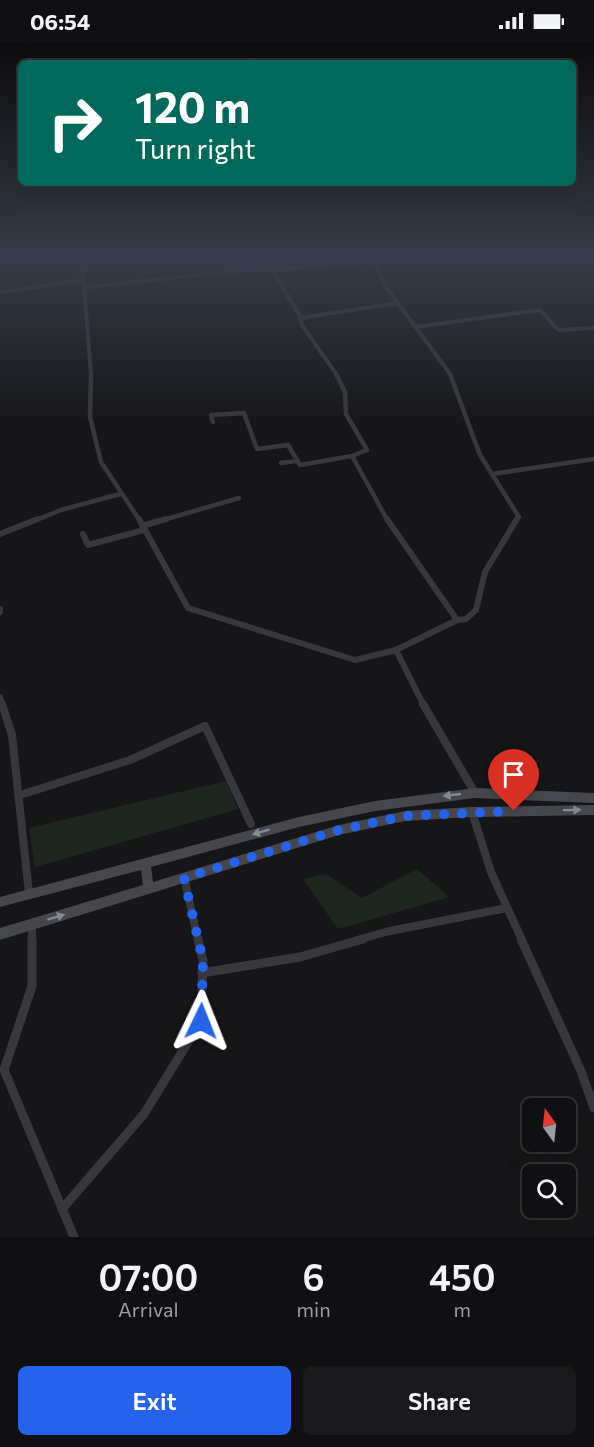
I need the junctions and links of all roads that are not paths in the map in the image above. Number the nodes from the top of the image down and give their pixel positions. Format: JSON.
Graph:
{"nodes":[{"id":1,"x":86,"y":315,"type":"edge"},
{"id":2,"x":298,"y":315,"type":"edge"},
{"id":3,"x":321,"y":315,"type":"edge"},
{"id":4,"x":406,"y":315,"type":"edge"},
{"id":5,"x":505,"y":315,"type":"edge"},
{"id":6,"x":544,"y":315,"type":"edge"},
{"id":7,"x":300,"y":318,"type":"junction"},
{"id":8,"x":415,"y":327,"type":"junction"},
{"id":9,"x":594,"y":327,"type":"edge"},
{"id":10,"x":213,"y":422,"type":"dead end"},
{"id":11,"x":352,"y":456,"type":"junction"},
{"id":12,"x":594,"y":459,"type":"edge"},
{"id":13,"x":297,"y":461,"type":"junction"},
{"id":14,"x":281,"y":463,"type":"dead end"},
{"id":15,"x":492,"y":474,"type":"junction"},
{"id":16,"x":120,"y":494,"type":"junction"},
{"id":17,"x":239,"y":498,"type":"dead end"},
{"id":18,"x":143,"y":528,"type":"junction"},
{"id":19,"x":0,"y":534,"type":"edge"},
{"id":20,"x":83,"y":534,"type":"dead end"},
{"id":21,"x":457,"y":620,"type":"junction"},
{"id":22,"x":396,"y":650,"type":"junction"},
{"id":23,"x":0,"y":698,"type":"edge"},
{"id":24,"x":475,"y":793,"type":"junction"},
{"id":25,"x":20,"y":795,"type":"junction"},
{"id":26,"x":594,"y":798,"type":"edge"},
{"id":27,"x":594,"y":810,"type":"edge"},
{"id":28,"x":472,"y":812,"type":"junction"},
{"id":29,"x":251,"y":824,"type":"dead end"},
{"id":30,"x":145,"y":863,"type":"junction"},
{"id":31,"x":184,"y":878,"type":"junction"},
{"id":32,"x":148,"y":889,"type":"junction"},
{"id":33,"x":29,"y":894,"type":"junction"},
{"id":34,"x":0,"y":902,"type":"edge"},
{"id":35,"x":507,"y":908,"type":"junction"},
{"id":36,"x":32,"y":924,"type":"junction"},
{"id":37,"x":0,"y":934,"type":"edge"},
{"id":38,"x":202,"y":973,"type":"junction"},
{"id":39,"x":0,"y":1065,"type":"edge"},
{"id":40,"x":6,"y":1076,"type":"junction"},
{"id":41,"x":594,"y":1108,"type":"edge"},
{"id":42,"x":62,"y":1209,"type":"junction"},
{"id":43,"x":74,"y":1237,"type":"edge"}],
"edges":[{"from":1,"to":16,"type":"street"},
{"from":2,"to":7,"type":"street"},
{"from":3,"to":7,"type":"street"},
{"from":4,"to":8,"type":"street"},
{"from":5,"to":8,"type":"street"},
{"from":6,"to":9,"type":"street"},
{"from":7,"to":11,"type":"street"},
{"from":8,"to":15,"type":"street"},
{"from":10,"to":13,"type":"street"},
{"from":11,"to":13,"type":"street"},
{"from":11,"to":21,"type":"street"},
{"from":12,"to":15,"type":"street"},
{"from":13,"to":14,"type":"street"},
{"from":15,"to":21,"type":"street"},
{"from":16,"to":18,"type":"street"},
{"from":16,"to":19,"type":"street"},
{"from":17,"to":18,"type":"street"},
{"from":18,"to":20,"type":"street"},
{"from":18,"to":22,"type":"street"},
{"from":21,"to":22,"type":"street"},
{"from":22,"to":24,"type":"street"},
{"from":23,"to":25,"type":"street"},
{"from":24,"to":26,"type":"main road"},
{"from":24,"to":30,"type":"main road","one_way":true},
{"from":25,"to":29,"type":"street"},
{"from":25,"to":33,"type":"street"},
{"from":28,"to":27,"type":"main road","one_way":true},
{"from":28,"to":31,"type":"main road"},
{"from":28,"to":35,"type":"street"},
{"from":30,"to":32,"type":"main road"},
{"from":30,"to":33,"type":"main road"},
{"from":31,"to":32,"type":"main road"},
{"from":31,"to":38,"type":"street"},
{"from":36,"to":32,"type":"main road","one_way":true},
{"from":33,"to":34,"type":"main road"},
{"from":35,"to":38,"type":"street"},
{"from":35,"to":41,"type":"street"},
{"from":36,"to":37,"type":"main road"},
{"from":36,"to":40,"type":"street"},
{"from":38,"to":42,"type":"street"},
{"from":39,"to":40,"type":"street"},
{"from":40,"to":42,"type":"street"},
{"from":42,"to":43,"type":"street"}]}
